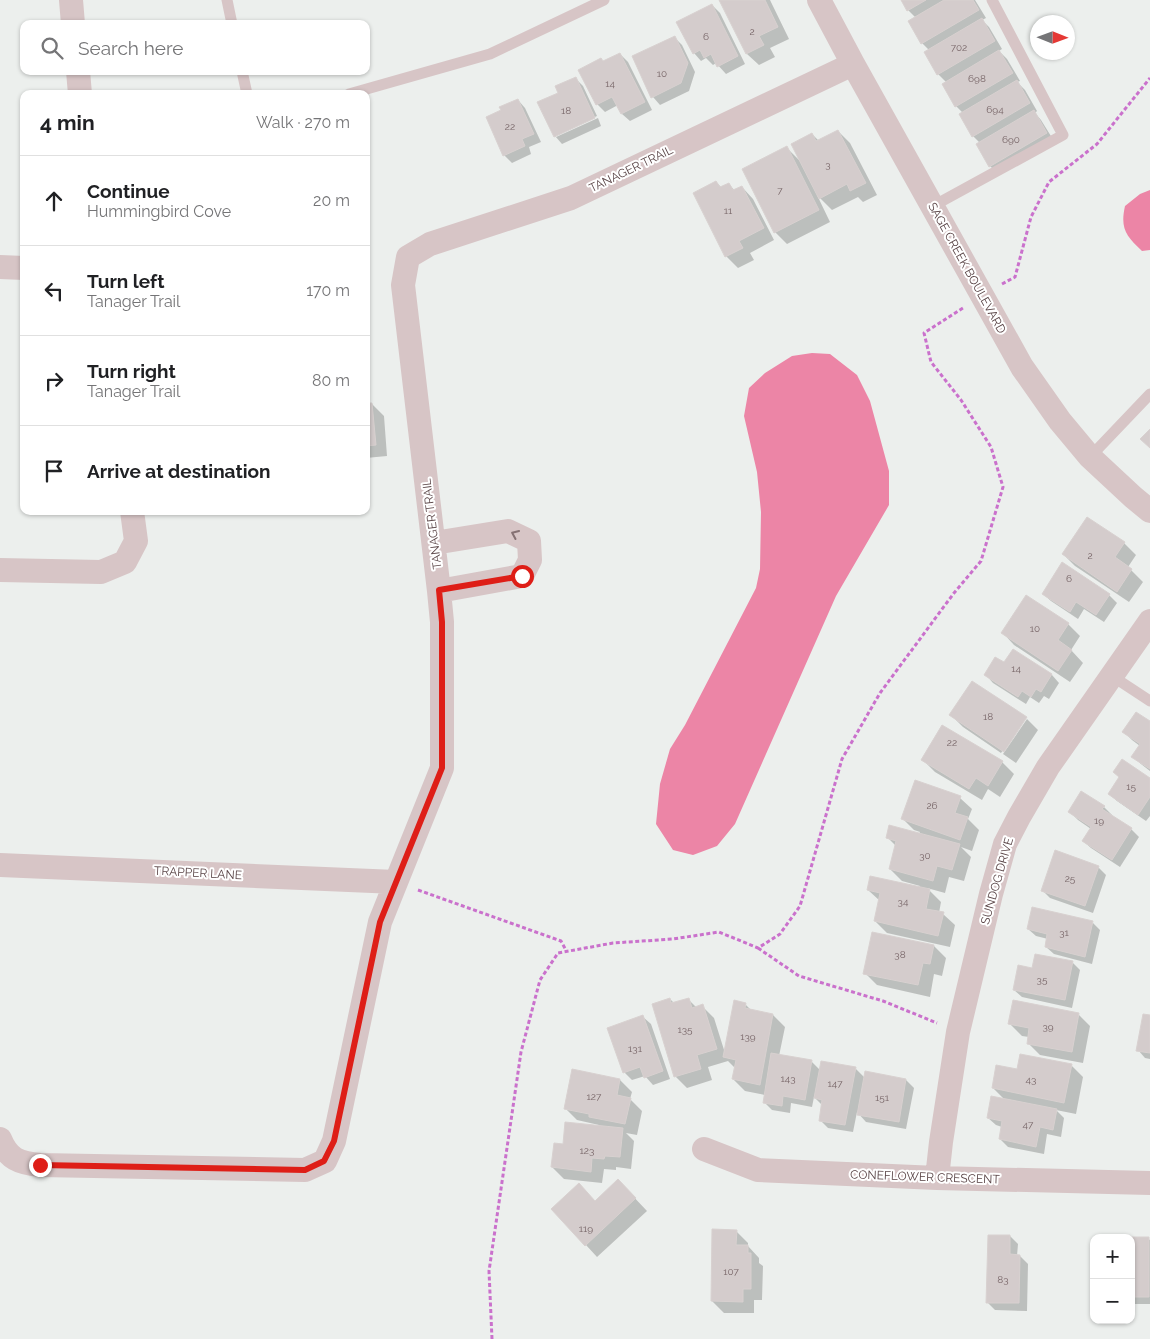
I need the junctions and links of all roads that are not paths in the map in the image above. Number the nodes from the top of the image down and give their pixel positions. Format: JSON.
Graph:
{"nodes":[{"id":1,"x":71,"y":0,"type":"edge"},
{"id":2,"x":226,"y":0,"type":"edge"},
{"id":3,"x":604,"y":0,"type":"edge"},
{"id":4,"x":819,"y":0,"type":"edge"},
{"id":5,"x":992,"y":0,"type":"edge"},
{"id":6,"x":73,"y":20,"type":"edge"},
{"id":7,"x":231,"y":20,"type":"edge"},
{"id":8,"x":853,"y":64,"type":"junction"},
{"id":9,"x":78,"y":75,"type":"edge"},
{"id":10,"x":243,"y":75,"type":"edge"},
{"id":11,"x":80,"y":90,"type":"edge"},
{"id":12,"x":246,"y":90,"type":"edge"},
{"id":13,"x":363,"y":90,"type":"edge"},
{"id":14,"x":933,"y":206,"type":"junction"},
{"id":15,"x":0,"y":267,"type":"edge"},
{"id":16,"x":20,"y":268,"type":"edge"},
{"id":17,"x":1150,"y":394,"type":"edge"},
{"id":18,"x":1090,"y":457,"type":"junction"},
{"id":19,"x":1150,"y":511,"type":"edge"},
{"id":20,"x":133,"y":515,"type":"edge"},
{"id":21,"x":434,"y":543,"type":"junction"},
{"id":22,"x":0,"y":570,"type":"edge"},
{"id":23,"x":439,"y":590,"type":"junction"},
{"id":24,"x":1150,"y":621,"type":"edge"},
{"id":25,"x":1112,"y":676,"type":"junction"},
{"id":26,"x":1150,"y":701,"type":"edge"},
{"id":27,"x":0,"y":865,"type":"edge"},
{"id":28,"x":396,"y":882,"type":"junction"},
{"id":29,"x":0,"y":1139,"type":"edge"},
{"id":30,"x":704,"y":1149,"type":"dead end"},
{"id":31,"x":937,"y":1178,"type":"junction"},
{"id":32,"x":1150,"y":1183,"type":"edge"}],
"edges":[{"from":1,"to":6,"type":"street"},
{"from":2,"to":7,"type":"lane"},
{"from":3,"to":13,"type":"lane"},
{"from":4,"to":8,"type":"street","name":"SAGE CREEK BOULEVARD"},
{"from":5,"to":14,"type":"lane"},
{"from":8,"to":14,"type":"street","name":"SAGE CREEK BOULEVARD"},
{"from":8,"to":21,"type":"street","name":"TANAGER TRAIL"},
{"from":9,"to":11,"type":"street"},
{"from":10,"to":12,"type":"lane"},
{"from":14,"to":18,"type":"street","name":"SAGE CREEK BOULEVARD"},
{"from":15,"to":16,"type":"street"},
{"from":17,"to":18,"type":"lane"},
{"from":18,"to":19,"type":"street","name":"SAGE CREEK BOULEVARD"},
{"from":20,"to":22,"type":"street"},
{"from":21,"to":23,"type":"street","name":"TANAGER TRAIL"},
{"from":23,"to":21,"type":"street","one_way":true},
{"from":23,"to":28,"type":"street","name":"TANAGER TRAIL"},
{"from":24,"to":25,"type":"street","name":"SUNDOG DRIVE"},
{"from":25,"to":26,"type":"lane"},
{"from":25,"to":31,"type":"street","name":"SUNDOG DRIVE"},
{"from":27,"to":28,"type":"street","name":"TRAPPER LANE"},
{"from":28,"to":29,"type":"street","name":"TANAGER TRAIL"},
{"from":30,"to":31,"type":"street","name":"CONEFLOWER CRESCENT"},
{"from":31,"to":32,"type":"street","name":"CONEFLOWER CRESCENT"}]}
